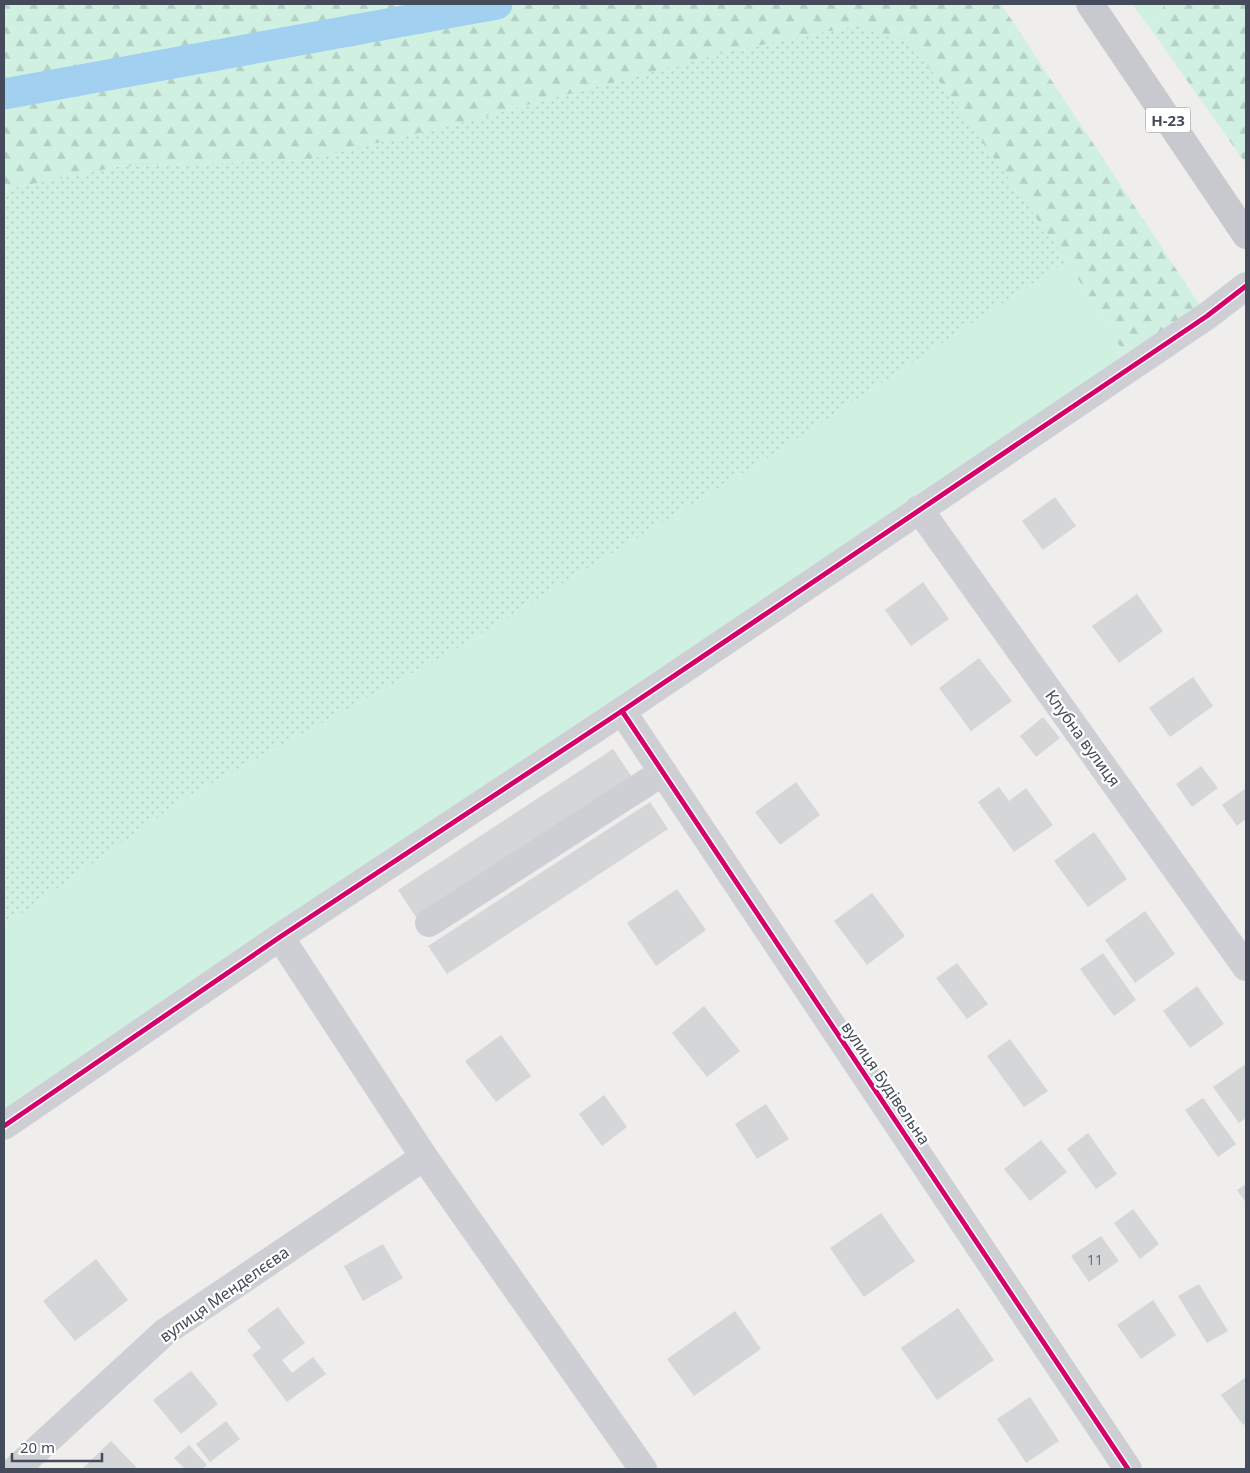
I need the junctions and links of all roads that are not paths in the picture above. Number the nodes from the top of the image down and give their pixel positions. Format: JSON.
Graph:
{"nodes":[{"id":1,"x":1090,"y":4,"type":"edge"},
{"id":2,"x":1246,"y":235,"type":"edge"},
{"id":3,"x":1246,"y":286,"type":"edge"},
{"id":4,"x":919,"y":509,"type":"junction"},
{"id":5,"x":622,"y":711,"type":"junction"},
{"id":6,"x":663,"y":772,"type":"junction"},
{"id":7,"x":429,"y":924,"type":"dead end"},
{"id":8,"x":280,"y":938,"type":"junction"},
{"id":9,"x":1246,"y":967,"type":"edge"},
{"id":10,"x":4,"y":1126,"type":"edge"},
{"id":11,"x":424,"y":1157,"type":"junction"},
{"id":12,"x":16,"y":1469,"type":"edge"},
{"id":13,"x":643,"y":1469,"type":"edge"},
{"id":14,"x":1128,"y":1469,"type":"edge"}],
"edges":[{"from":1,"to":2,"type":"main road","number":"Н-23"},
{"from":3,"to":4,"type":"street"},
{"from":4,"to":5,"type":"street"},
{"from":4,"to":9,"type":"street","name":"Клубна вулиця"},
{"from":5,"to":6,"type":"street","name":"вулиця Будівельна"},
{"from":5,"to":8,"type":"street"},
{"from":6,"to":7,"type":"street"},
{"from":6,"to":14,"type":"street","name":"вулиця Будівельна"},
{"from":8,"to":10,"type":"street"},
{"from":8,"to":11,"type":"street"},
{"from":11,"to":12,"type":"street","name":"вулиця Менделєєва"},
{"from":11,"to":13,"type":"street"}]}
